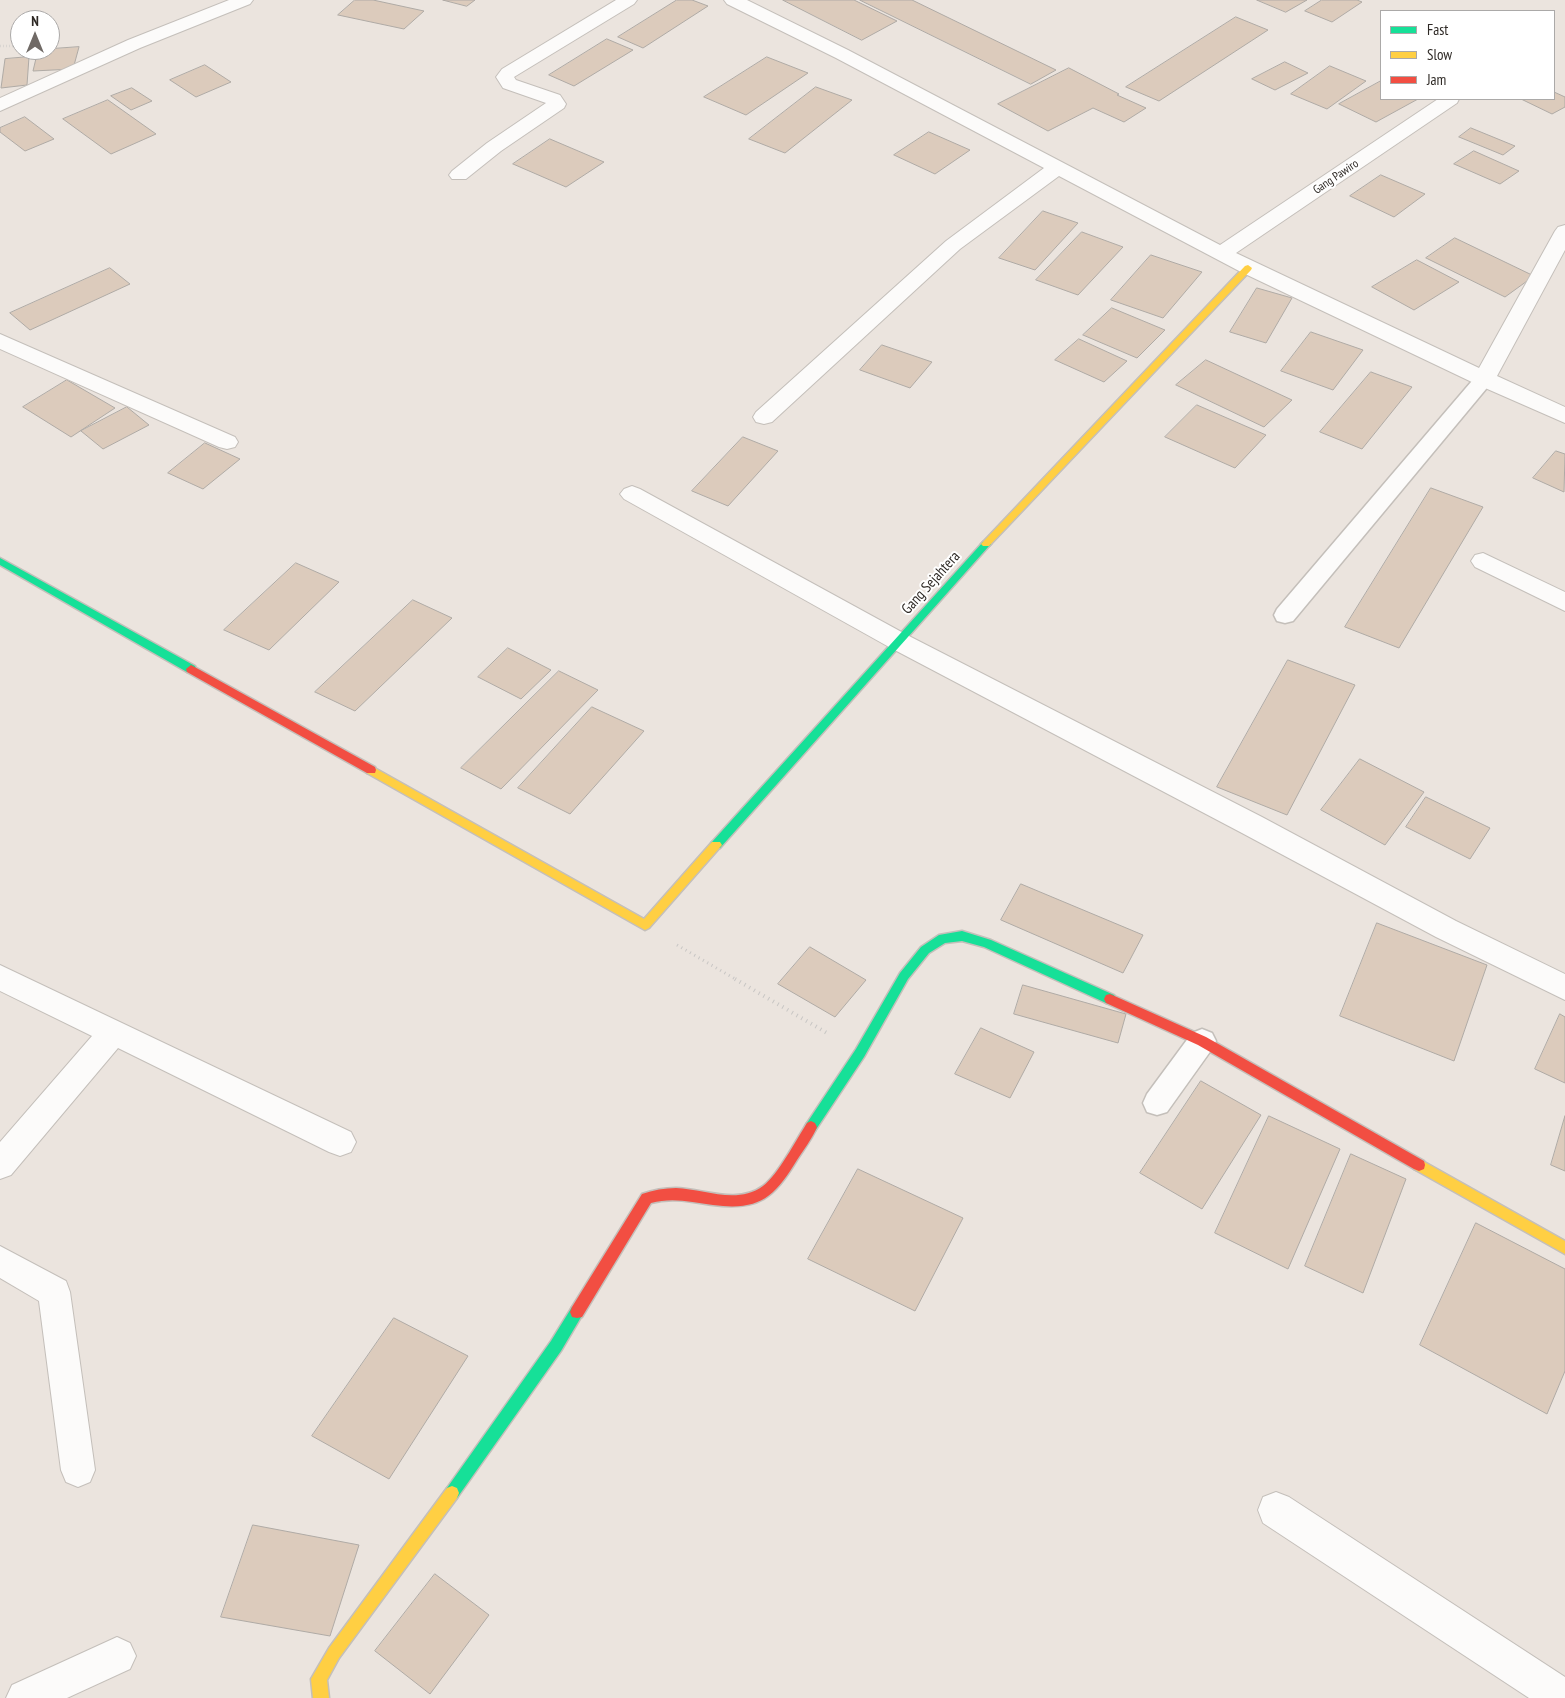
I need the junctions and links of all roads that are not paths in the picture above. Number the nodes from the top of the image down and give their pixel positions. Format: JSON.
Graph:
{"nodes":[{"id":1,"x":244,"y":0,"type":"edge"},
{"id":2,"x":628,"y":0,"type":"edge"},
{"id":3,"x":733,"y":0,"type":"edge"},
{"id":4,"x":1449,"y":100,"type":"edge"},
{"id":5,"x":0,"y":105,"type":"edge"},
{"id":6,"x":1058,"y":168,"type":"junction"},
{"id":7,"x":459,"y":174,"type":"dead end"},
{"id":8,"x":1565,"y":231,"type":"edge"},
{"id":9,"x":1221,"y":254,"type":"junction"},
{"id":10,"x":1248,"y":268,"type":"junction"},
{"id":11,"x":0,"y":342,"type":"edge"},
{"id":12,"x":1484,"y":379,"type":"junction"},
{"id":13,"x":1565,"y":416,"type":"edge"},
{"id":14,"x":764,"y":418,"type":"dead end"},
{"id":15,"x":227,"y":442,"type":"dead end"},
{"id":16,"x":632,"y":494,"type":"dead end"},
{"id":17,"x":0,"y":561,"type":"edge"},
{"id":18,"x":1483,"y":561,"type":"dead end"},
{"id":19,"x":1565,"y":602,"type":"edge"},
{"id":20,"x":1285,"y":615,"type":"dead end"},
{"id":21,"x":898,"y":641,"type":"junction"},
{"id":22,"x":0,"y":977,"type":"edge"},
{"id":23,"x":1565,"y":988,"type":"edge"},
{"id":24,"x":114,"y":1032,"type":"junction"},
{"id":25,"x":1202,"y":1041,"type":"junction"},
{"id":26,"x":1156,"y":1103,"type":"dead end"},
{"id":27,"x":340,"y":1142,"type":"dead end"},
{"id":28,"x":0,"y":1165,"type":"edge"},
{"id":29,"x":1565,"y":1248,"type":"edge"},
{"id":30,"x":0,"y":1261,"type":"edge"},
{"id":31,"x":78,"y":1470,"type":"dead end"},
{"id":32,"x":1276,"y":1510,"type":"dead end"},
{"id":33,"x":117,"y":1656,"type":"dead end"},
{"id":34,"x":25,"y":1698,"type":"edge"},
{"id":35,"x":321,"y":1698,"type":"edge"},
{"id":36,"x":1563,"y":1698,"type":"edge"}],
"edges":[{"from":1,"to":5,"type":"street"},
{"from":2,"to":7,"type":"street"},
{"from":3,"to":6,"type":"street"},
{"from":4,"to":9,"type":"street","name":"Gang Pawiro"},
{"from":6,"to":9,"type":"street"},
{"from":6,"to":14,"type":"street"},
{"from":8,"to":12,"type":"street"},
{"from":9,"to":10,"type":"street"},
{"from":10,"to":12,"type":"street"},
{"from":10,"to":21,"type":"street","name":"Gang Sejahtera"},
{"from":11,"to":15,"type":"street"},
{"from":12,"to":13,"type":"street"},
{"from":12,"to":20,"type":"lane"},
{"from":16,"to":21,"type":"street"},
{"from":17,"to":21,"type":"street","name":"Gang Sejahtera"},
{"from":18,"to":19,"type":"street"},
{"from":21,"to":23,"type":"street"},
{"from":22,"to":24,"type":"street"},
{"from":24,"to":27,"type":"street"},
{"from":24,"to":28,"type":"street"},
{"from":25,"to":26,"type":"lane"},
{"from":25,"to":29,"type":"street"},
{"from":25,"to":35,"type":"street"},
{"from":30,"to":31,"type":"street"},
{"from":32,"to":36,"type":"street"},
{"from":33,"to":34,"type":"street"}]}
